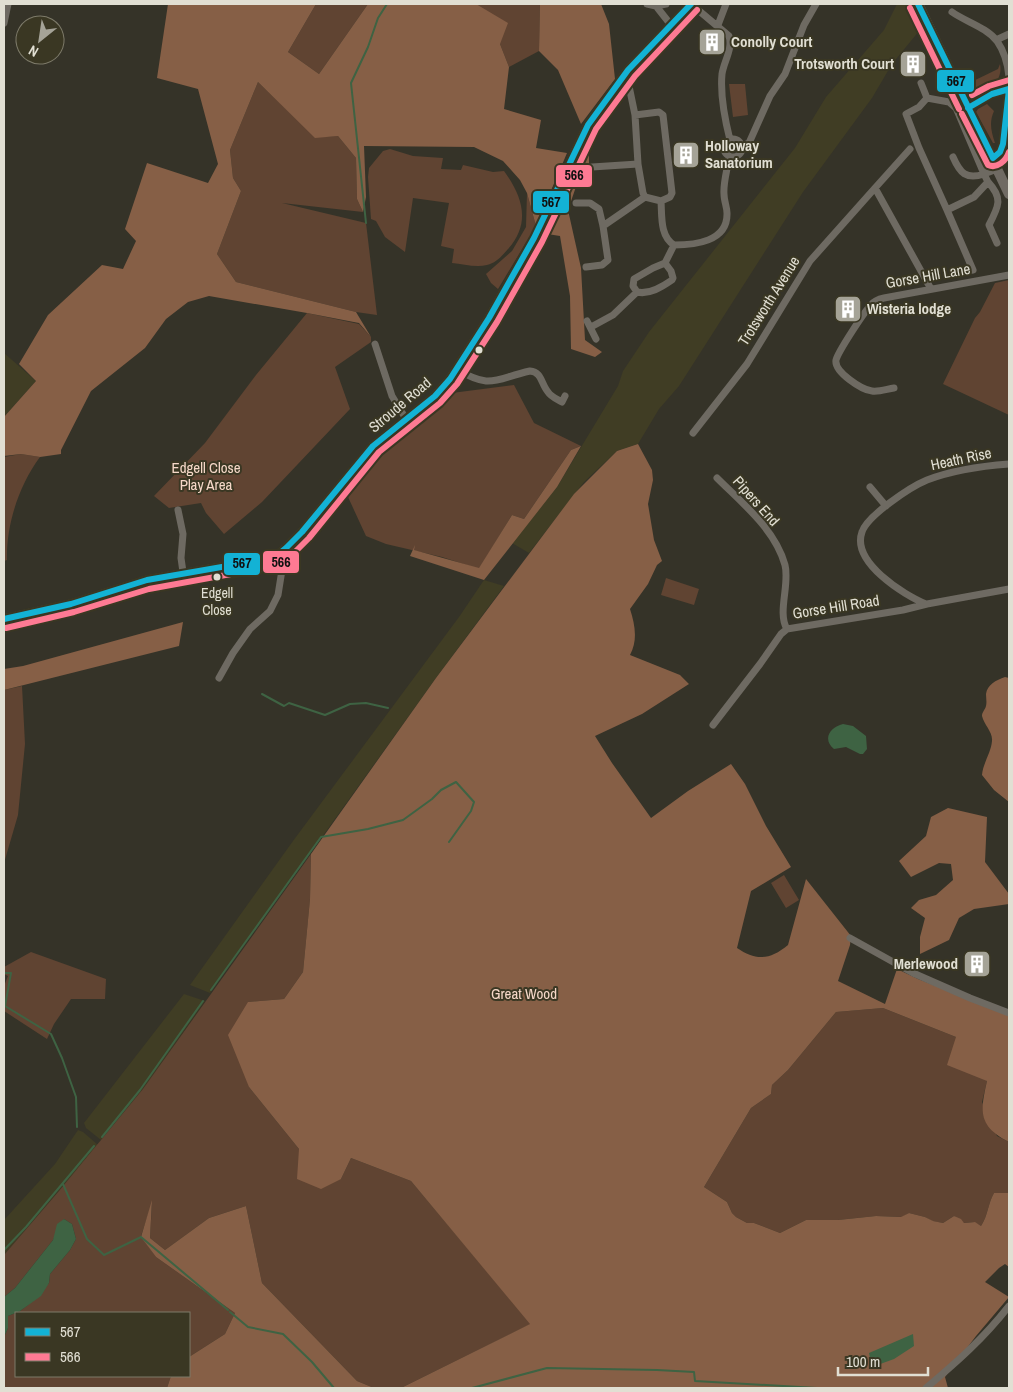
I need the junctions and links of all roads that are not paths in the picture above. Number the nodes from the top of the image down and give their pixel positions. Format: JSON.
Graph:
{"nodes":[{"id":1,"x":8,"y":4,"type":"edge"},
{"id":2,"x":647,"y":4,"type":"edge"},
{"id":3,"x":666,"y":4,"type":"edge"},
{"id":4,"x":691,"y":4,"type":"edge"},
{"id":5,"x":726,"y":4,"type":"edge"},
{"id":6,"x":816,"y":4,"type":"edge"},
{"id":7,"x":918,"y":4,"type":"edge"},
{"id":8,"x":656,"y":6,"type":"junction"},
{"id":9,"x":952,"y":12,"type":"dead end"},
{"id":10,"x":4,"y":23,"type":"edge"},
{"id":11,"x":671,"y":25,"type":"junction"},
{"id":12,"x":718,"y":25,"type":"junction"},
{"id":13,"x":1009,"y":34,"type":"edge"},
{"id":14,"x":996,"y":40,"type":"junction"},
{"id":15,"x":921,"y":83,"type":"dead end"},
{"id":16,"x":629,"y":86,"type":"dead end"},
{"id":17,"x":1009,"y":89,"type":"edge"},
{"id":18,"x":927,"y":98,"type":"junction"},
{"id":19,"x":968,"y":108,"type":"junction"},
{"id":20,"x":634,"y":115,"type":"junction"},
{"id":21,"x":730,"y":140,"type":"junction"},
{"id":22,"x":742,"y":146,"type":"junction"},
{"id":23,"x":910,"y":149,"type":"dead end"},
{"id":24,"x":730,"y":156,"type":"junction"},
{"id":25,"x":953,"y":157,"type":"dead end"},
{"id":26,"x":993,"y":158,"type":"junction"},
{"id":27,"x":638,"y":164,"type":"junction"},
{"id":28,"x":592,"y":167,"type":"dead end"},
{"id":29,"x":997,"y":169,"type":"junction"},
{"id":30,"x":984,"y":174,"type":"junction"},
{"id":31,"x":988,"y":182,"type":"junction"},
{"id":32,"x":875,"y":188,"type":"junction"},
{"id":33,"x":1009,"y":194,"type":"edge"},
{"id":34,"x":645,"y":197,"type":"junction"},
{"id":35,"x":661,"y":201,"type":"junction"},
{"id":36,"x":576,"y":202,"type":"dead end"},
{"id":37,"x":947,"y":210,"type":"junction"},
{"id":38,"x":604,"y":226,"type":"junction"},
{"id":39,"x":997,"y":243,"type":"dead end"},
{"id":40,"x":674,"y":246,"type":"junction"},
{"id":41,"x":665,"y":263,"type":"junction"},
{"id":42,"x":586,"y":267,"type":"dead end"},
{"id":43,"x":973,"y":270,"type":"dead end"},
{"id":44,"x":1009,"y":275,"type":"edge"},
{"id":45,"x":931,"y":289,"type":"junction"},
{"id":46,"x":637,"y":292,"type":"junction"},
{"id":47,"x":596,"y":339,"type":"dead end"},
{"id":48,"x":375,"y":344,"type":"dead end"},
{"id":49,"x":456,"y":369,"type":"junction"},
{"id":50,"x":894,"y":388,"type":"dead end"},
{"id":51,"x":565,"y":396,"type":"dead end"},
{"id":52,"x":406,"y":418,"type":"junction"},
{"id":53,"x":693,"y":433,"type":"dead end"},
{"id":54,"x":1009,"y":464,"type":"edge"},
{"id":55,"x":717,"y":478,"type":"dead end"},
{"id":56,"x":870,"y":487,"type":"dead end"},
{"id":57,"x":886,"y":506,"type":"junction"},
{"id":58,"x":178,"y":510,"type":"dead end"},
{"id":59,"x":280,"y":553,"type":"junction"},
{"id":60,"x":269,"y":557,"type":"junction"},
{"id":61,"x":280,"y":566,"type":"junction"},
{"id":62,"x":183,"y":572,"type":"junction"},
{"id":63,"x":1009,"y":589,"type":"edge"},
{"id":64,"x":927,"y":604,"type":"junction"},
{"id":65,"x":4,"y":619,"type":"edge"},
{"id":66,"x":787,"y":629,"type":"junction"},
{"id":67,"x":219,"y":678,"type":"dead end"},
{"id":68,"x":712,"y":725,"type":"dead end"},
{"id":69,"x":850,"y":938,"type":"dead end"},
{"id":70,"x":1009,"y":1013,"type":"edge"},
{"id":71,"x":1009,"y":1306,"type":"edge"},
{"id":72,"x":926,"y":1388,"type":"edge"}],
"edges":[{"from":1,"to":10,"type":"street"},
{"from":2,"to":8,"type":"street"},
{"from":3,"to":8,"type":"street"},
{"from":4,"to":11,"type":"street","name":"Stroude Road"},
{"from":4,"to":12,"type":"street"},
{"from":5,"to":12,"type":"street"},
{"from":6,"to":22,"type":"street"},
{"from":7,"to":19,"type":"main road"},
{"from":8,"to":11,"type":"street"},
{"from":9,"to":14,"type":"street"},
{"from":11,"to":49,"type":"street","name":"Stroude Road"},
{"from":12,"to":21,"type":"street"},
{"from":13,"to":14,"type":"street"},
{"from":14,"to":17,"type":"street"},
{"from":15,"to":18,"type":"street"},
{"from":16,"to":20,"type":"street"},
{"from":17,"to":19,"type":"street"},
{"from":17,"to":26,"type":"street"},
{"from":18,"to":30,"type":"street"},
{"from":18,"to":37,"type":"street"},
{"from":19,"to":26,"type":"main road"},
{"from":20,"to":27,"type":"street"},
{"from":20,"to":35,"type":"street"},
{"from":21,"to":22,"type":"street"},
{"from":21,"to":24,"type":"street"},
{"from":22,"to":24,"type":"street"},
{"from":23,"to":32,"type":"street","name":"Trotsworth Avenue"},
{"from":24,"to":40,"type":"street"},
{"from":25,"to":30,"type":"street"},
{"from":26,"to":29,"type":"main road"},
{"from":27,"to":28,"type":"street"},
{"from":27,"to":34,"type":"street"},
{"from":29,"to":30,"type":"street"},
{"from":29,"to":33,"type":"main road"},
{"from":30,"to":31,"type":"street"},
{"from":31,"to":37,"type":"street"},
{"from":31,"to":39,"type":"street"},
{"from":32,"to":45,"type":"street"},
{"from":32,"to":53,"type":"street","name":"Trotsworth Avenue"},
{"from":34,"to":35,"type":"street"},
{"from":34,"to":38,"type":"street"},
{"from":35,"to":40,"type":"street"},
{"from":36,"to":38,"type":"street"},
{"from":37,"to":43,"type":"street"},
{"from":38,"to":42,"type":"street"},
{"from":40,"to":41,"type":"street"},
{"from":41,"to":46,"type":"street"},
{"from":41,"to":46,"type":"street"},
{"from":44,"to":45,"type":"street","name":"Gorse Hill Lane"},
{"from":45,"to":50,"type":"street","name":"Gorse Hill Lane"},
{"from":46,"to":47,"type":"street"},
{"from":48,"to":52,"type":"street"},
{"from":49,"to":51,"type":"street"},
{"from":49,"to":52,"type":"street","name":"Stroude Road"},
{"from":52,"to":59,"type":"street","name":"Stroude Road"},
{"from":54,"to":57,"type":"street","name":"Heath Rise"},
{"from":55,"to":66,"type":"street","name":"Pipers End"},
{"from":56,"to":57,"type":"street"},
{"from":57,"to":64,"type":"street","name":"Heath Rise"},
{"from":58,"to":62,"type":"street"},
{"from":59,"to":60,"type":"street","name":"Stroude Road"},
{"from":59,"to":61,"type":"street"},
{"from":60,"to":61,"type":"street"},
{"from":60,"to":62,"type":"street","name":"Stroude Road"},
{"from":61,"to":67,"type":"street"},
{"from":62,"to":65,"type":"street","name":"Stroude Road"},
{"from":63,"to":64,"type":"street","name":"Gorse Hill Road"},
{"from":64,"to":66,"type":"street","name":"Gorse Hill Road"},
{"from":66,"to":68,"type":"street","name":"Gorse Hill Road"},
{"from":69,"to":70,"type":"street"},
{"from":71,"to":72,"type":"street"}]}
